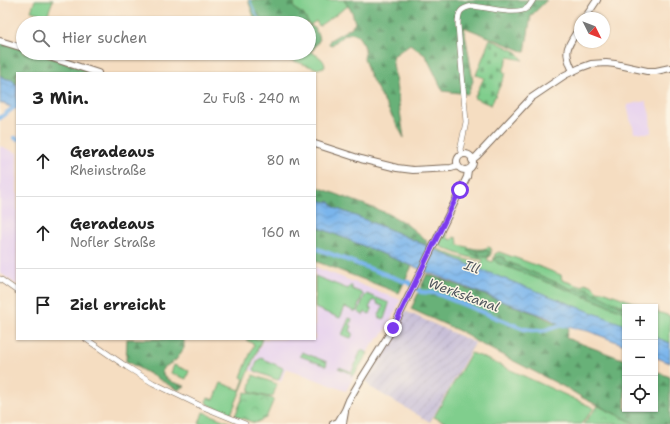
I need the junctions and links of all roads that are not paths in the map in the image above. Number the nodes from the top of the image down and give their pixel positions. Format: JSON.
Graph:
{"nodes":[{"id":1,"x":533,"y":0,"type":"edge"},
{"id":2,"x":597,"y":0,"type":"edge"},
{"id":3,"x":589,"y":12,"type":"edge"},
{"id":4,"x":574,"y":36,"type":"edge"},
{"id":5,"x":0,"y":41,"type":"edge"},
{"id":6,"x":16,"y":46,"type":"edge"},
{"id":7,"x":58,"y":60,"type":"edge"},
{"id":8,"x":670,"y":68,"type":"edge"},
{"id":9,"x":573,"y":71,"type":"junction"},
{"id":10,"x":95,"y":72,"type":"edge"},
{"id":11,"x":316,"y":144,"type":"edge"},
{"id":12,"x":462,"y":155,"type":"junction"},
{"id":13,"x":471,"y":158,"type":"junction"},
{"id":14,"x":462,"y":167,"type":"junction"},
{"id":15,"x":0,"y":279,"type":"edge"},
{"id":16,"x":16,"y":290,"type":"edge"},
{"id":17,"x":87,"y":340,"type":"edge"},
{"id":18,"x":339,"y":423,"type":"edge"},
{"id":19,"x":245,"y":424,"type":"edge"}],
"edges":[{"from":1,"to":12,"type":"street"},
{"from":2,"to":3,"type":"main road"},
{"from":4,"to":9,"type":"main road"},
{"from":5,"to":6,"type":"main road"},
{"from":7,"to":10,"type":"main road"},
{"from":8,"to":9,"type":"main road"},
{"from":9,"to":13,"type":"main road"},
{"from":11,"to":14,"type":"main road"},
{"from":12,"to":13,"type":"main road"},
{"from":12,"to":14,"type":"main road"},
{"from":13,"to":14,"type":"main road"},
{"from":14,"to":18,"type":"main road"},
{"from":15,"to":16,"type":"street"},
{"from":17,"to":19,"type":"street"}]}
